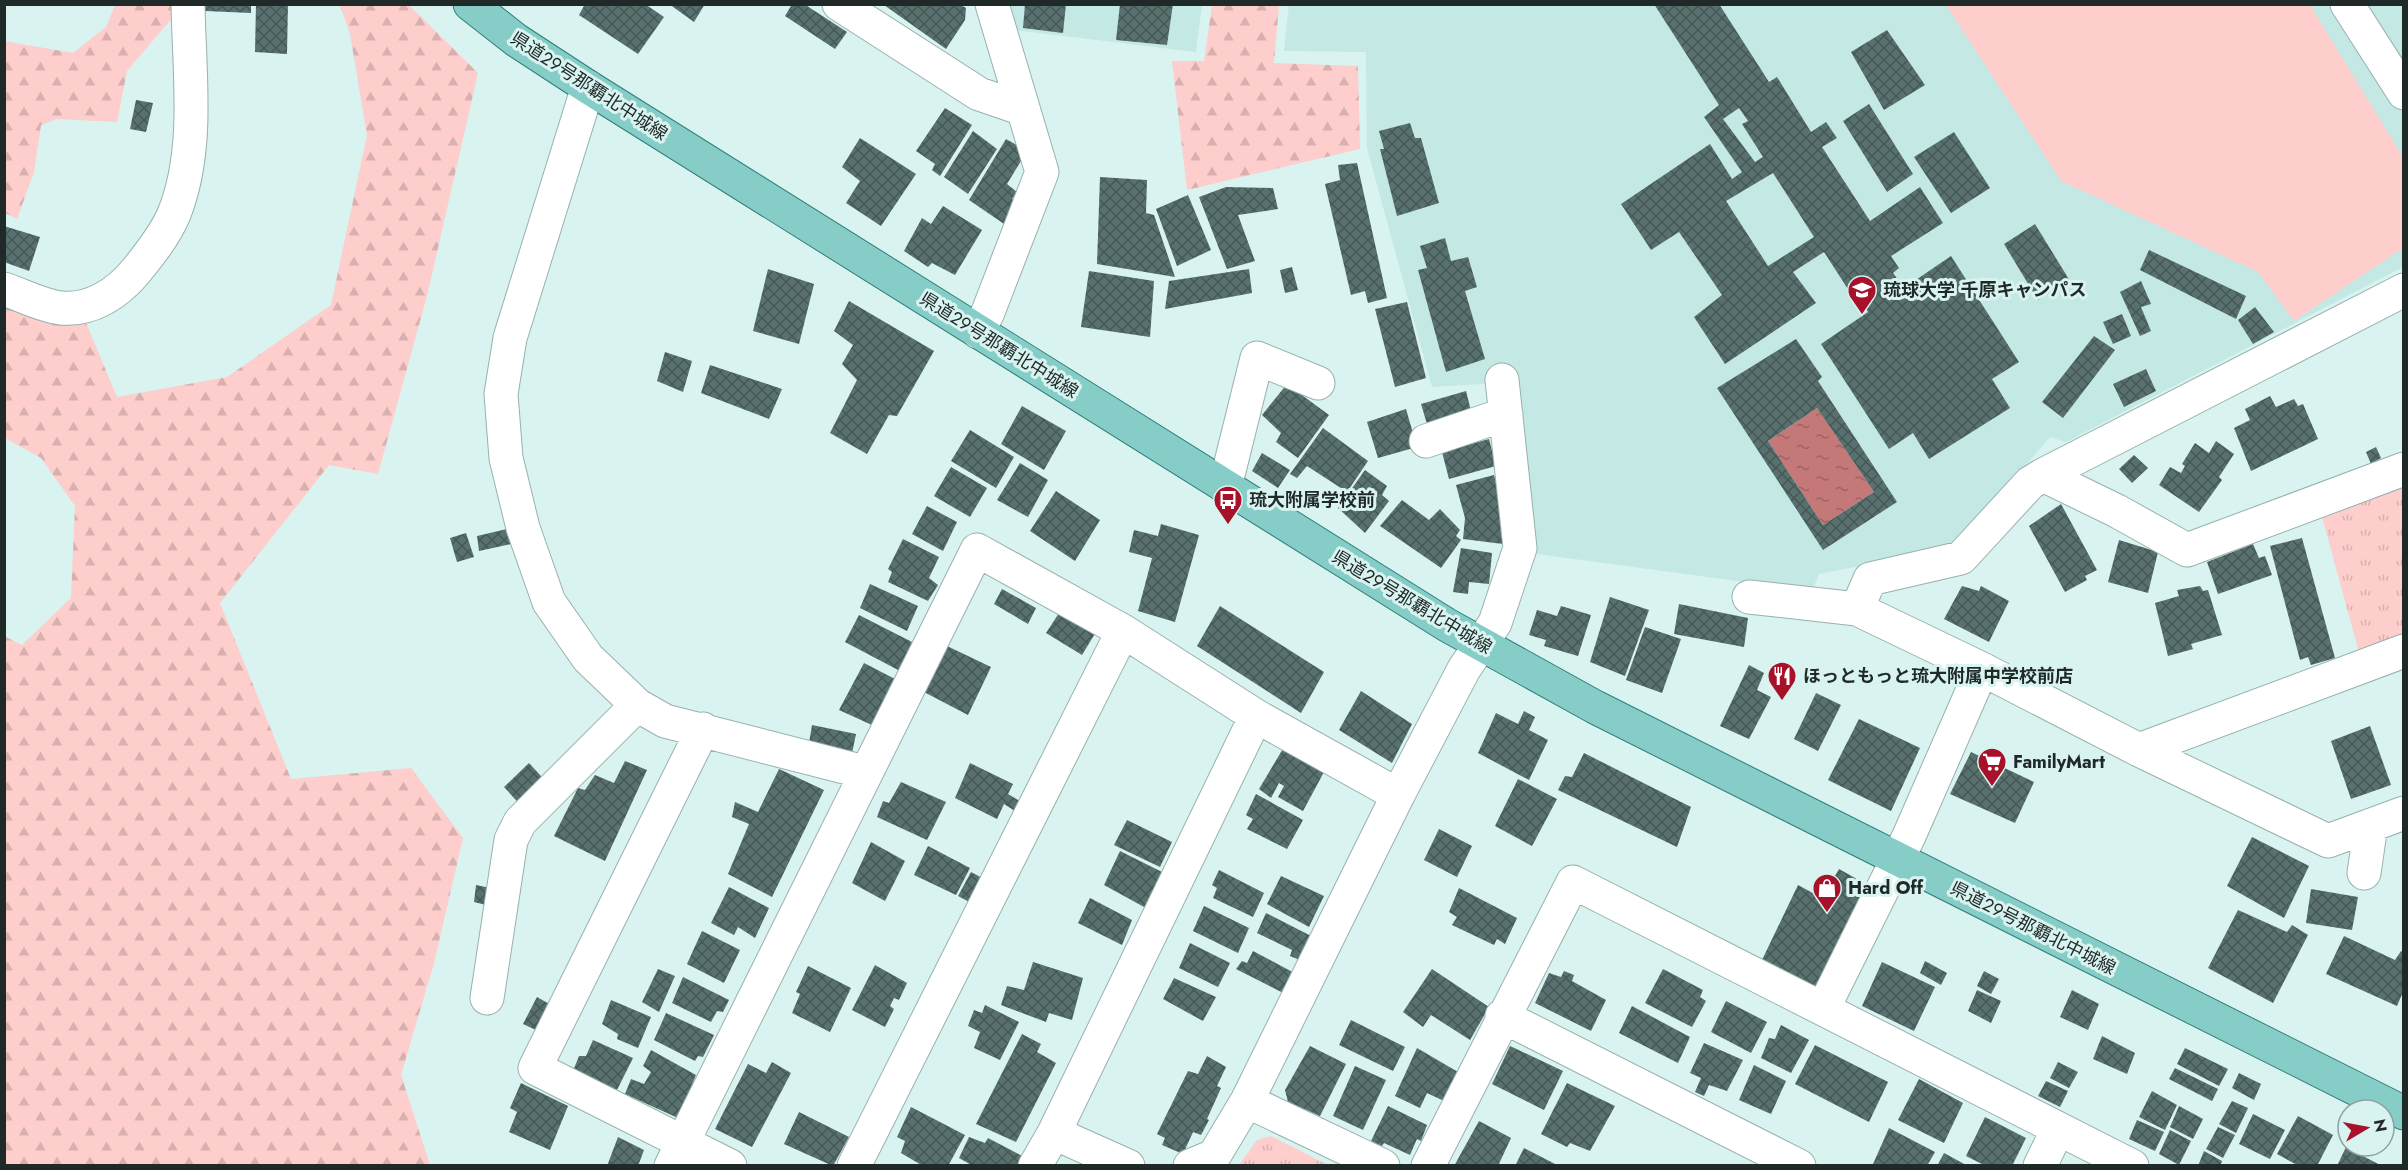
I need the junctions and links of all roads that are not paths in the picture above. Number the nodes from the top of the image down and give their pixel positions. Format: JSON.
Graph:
{"nodes":[{"id":1,"x":188,"y":4,"type":"edge"},
{"id":2,"x":470,"y":4,"type":"edge"},
{"id":3,"x":839,"y":4,"type":"edge"},
{"id":4,"x":992,"y":4,"type":"edge"},
{"id":5,"x":2347,"y":4,"type":"edge"},
{"id":6,"x":588,"y":87,"type":"junction"},
{"id":7,"x":2403,"y":93,"type":"edge"},
{"id":8,"x":1023,"y":109,"type":"junction"},
{"id":9,"x":4,"y":289,"type":"edge"},
{"id":10,"x":2403,"y":290,"type":"edge"},
{"id":11,"x":978,"y":332,"type":"junction"},
{"id":12,"x":1502,"y":380,"type":"dead end"},
{"id":13,"x":1318,"y":383,"type":"dead end"},
{"id":14,"x":1506,"y":414,"type":"junction"},
{"id":15,"x":1426,"y":441,"type":"dead end"},
{"id":16,"x":2403,"y":469,"type":"edge"},
{"id":17,"x":2043,"y":475,"type":"junction"},
{"id":18,"x":1225,"y":488,"type":"junction"},
{"id":19,"x":1749,"y":597,"type":"dead end"},
{"id":20,"x":1857,"y":609,"type":"junction"},
{"id":21,"x":1124,"y":631,"type":"junction"},
{"id":22,"x":1480,"y":644,"type":"junction"},
{"id":23,"x":2403,"y":651,"type":"edge"},
{"id":24,"x":1982,"y":669,"type":"junction"},
{"id":25,"x":637,"y":705,"type":"junction"},
{"id":26,"x":1256,"y":716,"type":"junction"},
{"id":27,"x":703,"y":729,"type":"junction"},
{"id":28,"x":2139,"y":750,"type":"junction"},
{"id":29,"x":864,"y":772,"type":"junction"},
{"id":30,"x":1398,"y":795,"type":"junction"},
{"id":31,"x":2403,"y":813,"type":"edge"},
{"id":32,"x":2371,"y":825,"type":"junction"},
{"id":33,"x":1897,"y":860,"type":"junction"},
{"id":34,"x":2364,"y":873,"type":"dead end"},
{"id":35,"x":487,"y":998,"type":"dead end"},
{"id":36,"x":1822,"y":1009,"type":"junction"},
{"id":37,"x":1502,"y":1016,"type":"junction"},
{"id":38,"x":1247,"y":1101,"type":"junction"},
{"id":39,"x":2403,"y":1113,"type":"edge"},
{"id":40,"x":2058,"y":1129,"type":"junction"},
{"id":41,"x":1054,"y":1133,"type":"junction"},
{"id":42,"x":676,"y":1154,"type":"edge"},
{"id":43,"x":730,"y":1166,"type":"edge"},
{"id":44,"x":854,"y":1166,"type":"edge"},
{"id":45,"x":1035,"y":1166,"type":"edge"},
{"id":46,"x":1128,"y":1166,"type":"edge"},
{"id":47,"x":1190,"y":1166,"type":"edge"},
{"id":48,"x":1383,"y":1166,"type":"edge"},
{"id":49,"x":1428,"y":1166,"type":"edge"},
{"id":50,"x":1799,"y":1166,"type":"edge"},
{"id":51,"x":2040,"y":1166,"type":"edge"},
{"id":52,"x":2132,"y":1166,"type":"edge"}],
"edges":[{"from":1,"to":9,"type":"street"},
{"from":2,"to":6,"type":"main road","name":"県道29号那覇北中城線"},
{"from":3,"to":8,"type":"street"},
{"from":4,"to":8,"type":"street"},
{"from":5,"to":7,"type":"street"},
{"from":6,"to":11,"type":"main road","name":"県道29号那覇北中城線"},
{"from":6,"to":25,"type":"street"},
{"from":8,"to":11,"type":"street"},
{"from":10,"to":17,"type":"street"},
{"from":11,"to":18,"type":"main road","name":"県道29号那覇北中城線"},
{"from":12,"to":14,"type":"street"},
{"from":13,"to":18,"type":"street"},
{"from":14,"to":15,"type":"street"},
{"from":14,"to":22,"type":"street"},
{"from":16,"to":17,"type":"street"},
{"from":17,"to":20,"type":"street"},
{"from":18,"to":22,"type":"main road","name":"県道29号那覇北中城線"},
{"from":19,"to":20,"type":"street"},
{"from":20,"to":24,"type":"street"},
{"from":21,"to":26,"type":"street"},
{"from":21,"to":29,"type":"street"},
{"from":21,"to":44,"type":"street"},
{"from":22,"to":30,"type":"street"},
{"from":22,"to":33,"type":"main road","name":"県道29号那覇北中城線"},
{"from":23,"to":28,"type":"street"},
{"from":24,"to":28,"type":"street"},
{"from":24,"to":33,"type":"street"},
{"from":25,"to":27,"type":"street"},
{"from":25,"to":35,"type":"street"},
{"from":26,"to":30,"type":"street"},
{"from":26,"to":41,"type":"street"},
{"from":27,"to":29,"type":"street"},
{"from":27,"to":42,"type":"street"},
{"from":28,"to":32,"type":"street"},
{"from":29,"to":42,"type":"street"},
{"from":30,"to":38,"type":"street"},
{"from":31,"to":32,"type":"street"},
{"from":32,"to":34,"type":"street"},
{"from":33,"to":36,"type":"street"},
{"from":33,"to":39,"type":"main road","name":"県道29号那覇北中城線"},
{"from":36,"to":37,"type":"street"},
{"from":36,"to":40,"type":"street"},
{"from":37,"to":49,"type":"street"},
{"from":37,"to":50,"type":"street"},
{"from":38,"to":47,"type":"street"},
{"from":38,"to":48,"type":"street"},
{"from":40,"to":51,"type":"street"},
{"from":40,"to":52,"type":"street"},
{"from":41,"to":45,"type":"street"},
{"from":41,"to":46,"type":"street"},
{"from":42,"to":43,"type":"street"}]}
